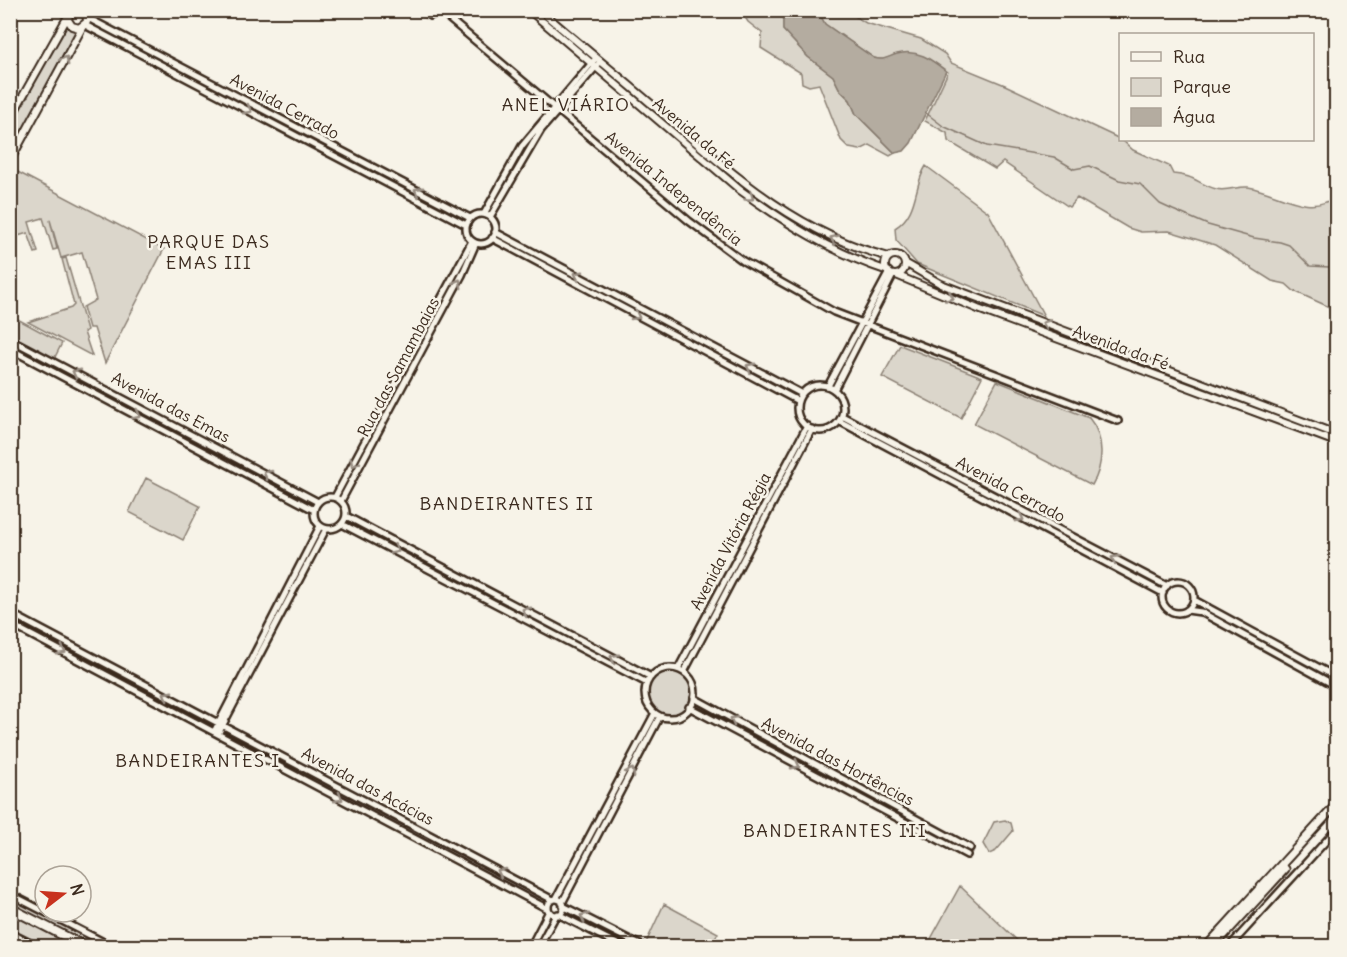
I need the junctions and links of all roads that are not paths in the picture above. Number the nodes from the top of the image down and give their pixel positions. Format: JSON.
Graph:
{"nodes":[{"id":1,"x":59,"y":10,"type":"edge"},
{"id":2,"x":421,"y":10,"type":"edge"},
{"id":3,"x":529,"y":10,"type":"edge"},
{"id":4,"x":540,"y":10,"type":"edge"},
{"id":5,"x":441,"y":11,"type":"edge"},
{"id":6,"x":88,"y":14,"type":"edge"},
{"id":7,"x":68,"y":15,"type":"edge"},
{"id":8,"x":84,"y":25,"type":"junction"},
{"id":9,"x":596,"y":62,"type":"junction"},
{"id":10,"x":555,"y":108,"type":"junction"},
{"id":11,"x":10,"y":119,"type":"edge"},
{"id":12,"x":10,"y":161,"type":"edge"},
{"id":13,"x":487,"y":216,"type":"junction"},
{"id":14,"x":470,"y":218,"type":"junction"},
{"id":15,"x":466,"y":225,"type":"junction"},
{"id":16,"x":494,"y":235,"type":"junction"},
{"id":17,"x":474,"y":242,"type":"junction"},
{"id":18,"x":889,"y":257,"type":"junction"},
{"id":19,"x":905,"y":263,"type":"junction"},
{"id":20,"x":891,"y":273,"type":"junction"},
{"id":21,"x":866,"y":324,"type":"junction"},
{"id":22,"x":10,"y":339,"type":"edge"},
{"id":23,"x":10,"y":349,"type":"edge"},
{"id":24,"x":828,"y":386,"type":"junction"},
{"id":25,"x":834,"y":390,"type":"junction"},
{"id":26,"x":802,"y":394,"type":"junction"},
{"id":27,"x":798,"y":400,"type":"junction"},
{"id":28,"x":840,"y":419,"type":"junction"},
{"id":29,"x":1118,"y":421,"type":"dead end"},
{"id":30,"x":809,"y":428,"type":"junction"},
{"id":31,"x":1336,"y":434,"type":"edge"},
{"id":32,"x":1336,"y":442,"type":"edge"},
{"id":33,"x":335,"y":498,"type":"junction"},
{"id":34,"x":341,"y":501,"type":"junction"},
{"id":35,"x":318,"y":502,"type":"junction"},
{"id":36,"x":314,"y":510,"type":"junction"},
{"id":37,"x":346,"y":516,"type":"junction"},
{"id":38,"x":342,"y":524,"type":"junction"},
{"id":39,"x":320,"y":526,"type":"junction"},
{"id":40,"x":326,"y":530,"type":"junction"},
{"id":41,"x":1167,"y":586,"type":"junction"},
{"id":42,"x":1163,"y":593,"type":"junction"},
{"id":43,"x":1194,"y":600,"type":"junction"},
{"id":44,"x":1187,"y":610,"type":"junction"},
{"id":45,"x":10,"y":613,"type":"edge"},
{"id":46,"x":10,"y":624,"type":"edge"},
{"id":47,"x":681,"y":671,"type":"junction"},
{"id":48,"x":651,"y":677,"type":"junction"},
{"id":49,"x":1336,"y":677,"type":"edge"},
{"id":50,"x":647,"y":683,"type":"junction"},
{"id":51,"x":1336,"y":686,"type":"edge"},
{"id":52,"x":694,"y":698,"type":"junction"},
{"id":53,"x":689,"y":707,"type":"junction"},
{"id":54,"x":658,"y":714,"type":"junction"},
{"id":55,"x":221,"y":723,"type":"junction"},
{"id":56,"x":216,"y":733,"type":"junction"},
{"id":57,"x":1336,"y":806,"type":"edge"},
{"id":58,"x":1336,"y":812,"type":"edge"},
{"id":59,"x":1336,"y":830,"type":"edge"},
{"id":60,"x":970,"y":848,"type":"dead end"},
{"id":61,"x":967,"y":855,"type":"dead end"},
{"id":62,"x":10,"y":894,"type":"edge"},
{"id":63,"x":554,"y":900,"type":"junction"},
{"id":64,"x":563,"y":904,"type":"junction"},
{"id":65,"x":33,"y":906,"type":"edge"},
{"id":66,"x":10,"y":908,"type":"edge"},
{"id":67,"x":549,"y":910,"type":"junction"},
{"id":68,"x":557,"y":915,"type":"junction"},
{"id":69,"x":68,"y":924,"type":"edge"},
{"id":70,"x":10,"y":933,"type":"edge"},
{"id":71,"x":36,"y":946,"type":"edge"},
{"id":72,"x":84,"y":946,"type":"edge"},
{"id":73,"x":111,"y":946,"type":"edge"},
{"id":74,"x":531,"y":946,"type":"edge"},
{"id":75,"x":539,"y":946,"type":"edge"},
{"id":76,"x":621,"y":946,"type":"edge"},
{"id":77,"x":642,"y":946,"type":"edge"},
{"id":78,"x":1207,"y":946,"type":"edge"},
{"id":79,"x":1214,"y":946,"type":"edge"},
{"id":80,"x":1230,"y":946,"type":"edge"}],
"edges":[{"from":1,"to":7,"type":"street"},
{"from":2,"to":5,"type":"street"},
{"from":3,"to":9,"type":"main road","name":"Avenida da Fé"},
{"from":4,"to":9,"type":"main road","name":"Avenida da Fé"},
{"from":5,"to":10,"type":"street","name":"Avenida Independência"},
{"from":6,"to":8,"type":"main road"},
{"from":14,"to":6,"type":"street","name":"Avenida Cerrado","one_way":true},
{"from":7,"to":8,"type":"main road"},
{"from":7,"to":11,"type":"main road"},
{"from":12,"to":8,"type":"main road","one_way":true},
{"from":8,"to":15,"type":"street","name":"Avenida Cerrado","one_way":true},
{"from":9,"to":10,"type":"street"},
{"from":18,"to":9,"type":"main road","name":"Avenida da Fé","one_way":true},
{"from":9,"to":20,"type":"main road","name":"Avenida da Fé","one_way":true},
{"from":10,"to":13,"type":"street"},
{"from":10,"to":21,"type":"street","name":"Avenida Independência"},
{"from":13,"to":14,"type":"street"},
{"from":13,"to":16,"type":"street"},
{"from":14,"to":15,"type":"street"},
{"from":15,"to":17,"type":"street"},
{"from":16,"to":17,"type":"street"},
{"from":26,"to":16,"type":"street","one_way":true},
{"from":16,"to":27,"type":"street","one_way":true},
{"from":17,"to":33,"type":"street","name":"Rua das Samambaias","one_way":true},
{"from":34,"to":17,"type":"street","name":"Rua das Samambaias","one_way":true},
{"from":18,"to":19,"type":"main road"},
{"from":18,"to":20,"type":"main road"},
{"from":19,"to":20,"type":"main road"},
{"from":31,"to":19,"type":"main road","name":"Avenida da Fé","one_way":true},
{"from":20,"to":21,"type":"street"},
{"from":20,"to":32,"type":"main road","name":"Avenida da Fé","one_way":true},
{"from":21,"to":24,"type":"street"},
{"from":21,"to":25,"type":"street"},
{"from":21,"to":29,"type":"street","name":"Avenida Independência"},
{"from":35,"to":22,"type":"street","name":"Avenida das Emas","one_way":true},
{"from":23,"to":36,"type":"street","name":"Avenida das Emas","one_way":true},
{"from":24,"to":25,"type":"street"},
{"from":24,"to":26,"type":"street"},
{"from":25,"to":28,"type":"street"},
{"from":26,"to":27,"type":"street"},
{"from":27,"to":30,"type":"street"},
{"from":28,"to":30,"type":"street"},
{"from":41,"to":28,"type":"street","name":"Avenida Cerrado","one_way":true},
{"from":28,"to":42,"type":"street","name":"Avenida Cerrado","one_way":true},
{"from":30,"to":47,"type":"street","name":"Avenida Vitória Régia"},
{"from":33,"to":34,"type":"street"},
{"from":33,"to":35,"type":"street"},
{"from":34,"to":37,"type":"street"},
{"from":35,"to":36,"type":"street"},
{"from":36,"to":39,"type":"street"},
{"from":37,"to":38,"type":"street"},
{"from":48,"to":37,"type":"street","one_way":true},
{"from":38,"to":40,"type":"street"},
{"from":38,"to":50,"type":"street","one_way":true},
{"from":39,"to":40,"type":"street"},
{"from":39,"to":55,"type":"street"},
{"from":40,"to":55,"type":"street"},
{"from":41,"to":42,"type":"street"},
{"from":41,"to":43,"type":"street"},
{"from":42,"to":44,"type":"street"},
{"from":43,"to":44,"type":"street"},
{"from":43,"to":49,"type":"street"},
{"from":44,"to":51,"type":"street"},
{"from":55,"to":45,"type":"street","name":"Avenida das Acácias","one_way":true},
{"from":46,"to":56,"type":"street","name":"Avenida das Acácias","one_way":true},
{"from":47,"to":48,"type":"street"},
{"from":47,"to":52,"type":"street"},
{"from":48,"to":50,"type":"street"},
{"from":50,"to":54,"type":"street"},
{"from":52,"to":53,"type":"street"},
{"from":60,"to":52,"type":"street","name":"Avenida das Hortências","one_way":true},
{"from":53,"to":54,"type":"street"},
{"from":53,"to":61,"type":"street","name":"Avenida das Hortências","one_way":true},
{"from":54,"to":63,"type":"street"},
{"from":64,"to":54,"type":"street","one_way":true},
{"from":55,"to":56,"type":"street"},
{"from":63,"to":55,"type":"street","name":"Avenida das Acácias","one_way":true},
{"from":56,"to":67,"type":"street","name":"Avenida das Acácias","one_way":true},
{"from":57,"to":78,"type":"main road"},
{"from":58,"to":79,"type":"main road"},
{"from":59,"to":80,"type":"street"},
{"from":62,"to":65,"type":"street"},
{"from":63,"to":64,"type":"street","name":"Avenida das Acácias"},
{"from":63,"to":67,"type":"street"},
{"from":64,"to":68,"type":"street"},
{"from":77,"to":64,"type":"street","one_way":true},
{"from":66,"to":72,"type":"highway"},
{"from":67,"to":68,"type":"street","name":"Avenida das Acácias"},
{"from":67,"to":74,"type":"street"},
{"from":68,"to":75,"type":"street"},
{"from":68,"to":76,"type":"street"},
{"from":69,"to":73,"type":"street"},
{"from":70,"to":71,"type":"street"}]}
